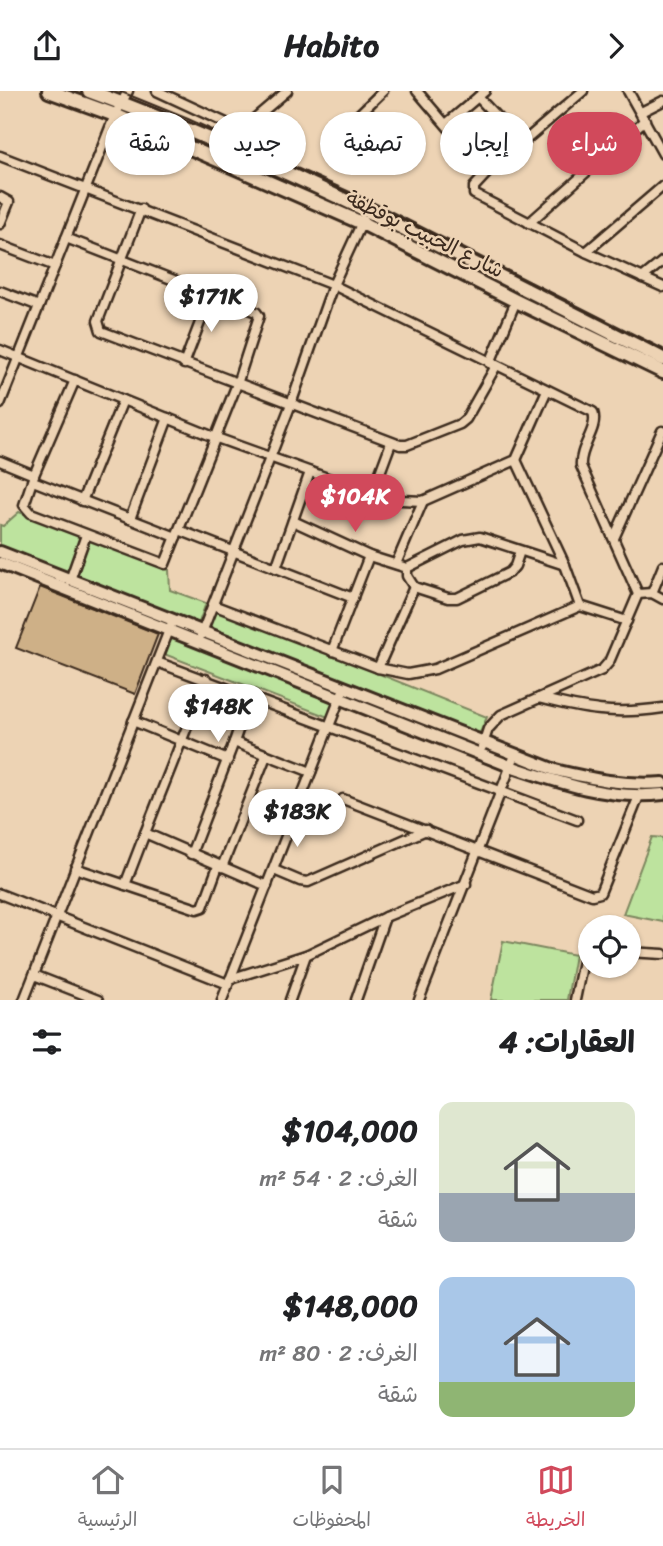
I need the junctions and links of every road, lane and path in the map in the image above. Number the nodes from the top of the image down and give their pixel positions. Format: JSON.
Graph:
{"nodes":[{"id":1,"x":49,"y":91,"type":"edge"},
{"id":2,"x":89,"y":91,"type":"edge"},
{"id":3,"x":128,"y":91,"type":"edge"},
{"id":4,"x":157,"y":91,"type":"edge"},
{"id":5,"x":287,"y":91,"type":"edge"},
{"id":6,"x":383,"y":91,"type":"edge"},
{"id":7,"x":417,"y":91,"type":"edge"},
{"id":8,"x":583,"y":91,"type":"edge"},
{"id":9,"x":628,"y":91,"type":"edge"},
{"id":10,"x":481,"y":94,"type":"edge"},
{"id":11,"x":663,"y":101,"type":"edge"},
{"id":12,"x":118,"y":109,"type":"junction"},
{"id":13,"x":361,"y":112,"type":"edge"},
{"id":14,"x":460,"y":112,"type":"edge"},
{"id":15,"x":496,"y":112,"type":"edge"},
{"id":16,"x":643,"y":116,"type":"junction"},
{"id":17,"x":440,"y":117,"type":"edge"},
{"id":18,"x":533,"y":134,"type":"edge"},
{"id":19,"x":663,"y":154,"type":"edge"},
{"id":20,"x":0,"y":156,"type":"edge"},
{"id":21,"x":485,"y":175,"type":"edge"},
{"id":22,"x":663,"y":185,"type":"edge"},
{"id":23,"x":85,"y":189,"type":"junction"},
{"id":24,"x":0,"y":197,"type":"edge"},
{"id":25,"x":141,"y":209,"type":"junction"},
{"id":26,"x":364,"y":216,"type":"junction"},
{"id":27,"x":529,"y":223,"type":"junction"},
{"id":28,"x":0,"y":224,"type":"edge"},
{"id":29,"x":66,"y":238,"type":"junction"},
{"id":30,"x":0,"y":245,"type":"edge"},
{"id":31,"x":586,"y":252,"type":"junction"},
{"id":32,"x":121,"y":260,"type":"junction"},
{"id":33,"x":663,"y":261,"type":"edge"},
{"id":34,"x":55,"y":266,"type":"junction"},
{"id":35,"x":642,"y":278,"type":"junction"},
{"id":36,"x":333,"y":285,"type":"junction"},
{"id":37,"x":663,"y":287,"type":"edge"},
{"id":38,"x":0,"y":291,"type":"edge"},
{"id":39,"x":211,"y":294,"type":"junction"},
{"id":40,"x":516,"y":301,"type":"junction"},
{"id":41,"x":38,"y":306,"type":"junction"},
{"id":42,"x":0,"y":350,"type":"edge"},
{"id":43,"x":19,"y":358,"type":"junction"},
{"id":44,"x":663,"y":359,"type":"edge"},
{"id":45,"x":184,"y":364,"type":"junction"},
{"id":46,"x":493,"y":365,"type":"junction"},
{"id":47,"x":663,"y":372,"type":"edge"},
{"id":48,"x":75,"y":380,"type":"junction"},
{"id":49,"x":237,"y":384,"type":"junction"},
{"id":50,"x":547,"y":390,"type":"junction"},
{"id":51,"x":123,"y":400,"type":"junction"},
{"id":52,"x":0,"y":404,"type":"edge"},
{"id":53,"x":291,"y":404,"type":"junction"},
{"id":54,"x":168,"y":418,"type":"junction"},
{"id":55,"x":662,"y":431,"type":"edge"},
{"id":56,"x":214,"y":437,"type":"junction"},
{"id":57,"x":391,"y":443,"type":"junction"},
{"id":58,"x":270,"y":457,"type":"junction"},
{"id":59,"x":516,"y":460,"type":"junction"},
{"id":60,"x":0,"y":461,"type":"edge"},
{"id":61,"x":310,"y":472,"type":"junction"},
{"id":62,"x":34,"y":478,"type":"junction"},
{"id":63,"x":372,"y":494,"type":"junction"},
{"id":64,"x":82,"y":501,"type":"junction"},
{"id":65,"x":423,"y":501,"type":"junction"},
{"id":66,"x":130,"y":519,"type":"junction"},
{"id":67,"x":293,"y":521,"type":"junction"},
{"id":68,"x":177,"y":534,"type":"junction"},
{"id":69,"x":86,"y":535,"type":"junction"},
{"id":70,"x":614,"y":538,"type":"junction"},
{"id":71,"x":234,"y":551,"type":"junction"},
{"id":72,"x":520,"y":551,"type":"junction"},
{"id":73,"x":0,"y":552,"type":"edge"},
{"id":74,"x":369,"y":556,"type":"junction"},
{"id":75,"x":0,"y":563,"type":"edge"},
{"id":76,"x":396,"y":564,"type":"junction"},
{"id":77,"x":565,"y":565,"type":"junction"},
{"id":78,"x":663,"y":566,"type":"edge"},
{"id":79,"x":276,"y":568,"type":"junction"},
{"id":80,"x":407,"y":568,"type":"junction"},
{"id":81,"x":70,"y":579,"type":"junction"},
{"id":82,"x":414,"y":587,"type":"junction"},
{"id":83,"x":652,"y":593,"type":"junction"},
{"id":84,"x":638,"y":594,"type":"junction"},
{"id":85,"x":353,"y":598,"type":"junction"},
{"id":86,"x":663,"y":599,"type":"edge"},
{"id":87,"x":213,"y":605,"type":"junction"},
{"id":88,"x":580,"y":606,"type":"junction"},
{"id":89,"x":627,"y":621,"type":"junction"},
{"id":90,"x":171,"y":625,"type":"junction"},
{"id":91,"x":201,"y":636,"type":"junction"},
{"id":92,"x":332,"y":651,"type":"junction"},
{"id":93,"x":157,"y":662,"type":"junction"},
{"id":94,"x":378,"y":668,"type":"junction"},
{"id":95,"x":206,"y":680,"type":"junction"},
{"id":96,"x":342,"y":692,"type":"junction"},
{"id":97,"x":250,"y":696,"type":"junction"},
{"id":98,"x":539,"y":698,"type":"junction"},
{"id":99,"x":663,"y":708,"type":"edge"},
{"id":100,"x":133,"y":721,"type":"junction"},
{"id":101,"x":328,"y":727,"type":"junction"},
{"id":102,"x":181,"y":742,"type":"junction"},
{"id":103,"x":234,"y":742,"type":"junction"},
{"id":104,"x":481,"y":748,"type":"junction"},
{"id":105,"x":515,"y":755,"type":"junction"},
{"id":106,"x":266,"y":757,"type":"junction"},
{"id":107,"x":228,"y":760,"type":"junction"},
{"id":108,"x":510,"y":766,"type":"junction"},
{"id":109,"x":311,"y":772,"type":"junction"},
{"id":110,"x":663,"y":783,"type":"edge"},
{"id":111,"x":500,"y":791,"type":"junction"},
{"id":112,"x":663,"y":794,"type":"edge"},
{"id":113,"x":639,"y":796,"type":"junction"},
{"id":114,"x":343,"y":799,"type":"dead end"},
{"id":115,"x":577,"y":820,"type":"dead end"},
{"id":116,"x":426,"y":830,"type":"junction"},
{"id":117,"x":145,"y":833,"type":"junction"},
{"id":118,"x":479,"y":851,"type":"junction"},
{"id":119,"x":191,"y":854,"type":"junction"},
{"id":120,"x":220,"y":867,"type":"junction"},
{"id":121,"x":75,"y":868,"type":"junction"},
{"id":122,"x":274,"y":870,"type":"junction"},
{"id":123,"x":466,"y":884,"type":"junction"},
{"id":124,"x":125,"y":885,"type":"junction"},
{"id":125,"x":267,"y":887,"type":"junction"},
{"id":126,"x":0,"y":894,"type":"edge"},
{"id":127,"x":385,"y":917,"type":"junction"},
{"id":128,"x":56,"y":918,"type":"junction"},
{"id":129,"x":641,"y":953,"type":"edge"},
{"id":130,"x":663,"y":954,"type":"edge"},
{"id":131,"x":306,"y":955,"type":"junction"},
{"id":132,"x":34,"y":975,"type":"junction"},
{"id":133,"x":580,"y":978,"type":"edge"},
{"id":134,"x":229,"y":982,"type":"junction"},
{"id":135,"x":24,"y":1000,"type":"edge"},
{"id":136,"x":98,"y":1000,"type":"edge"},
{"id":137,"x":222,"y":1000,"type":"edge"},
{"id":138,"x":290,"y":1000,"type":"edge"},
{"id":139,"x":355,"y":1000,"type":"edge"},
{"id":140,"x":419,"y":1000,"type":"edge"},
{"id":141,"x":575,"y":1000,"type":"edge"}],
"edges":[{"from":1,"to":12,"type":"main road","name":"شارع الحبيب بوقطفة"},
{"from":2,"to":12,"type":"main road","name":"شارع الحبيب بوقطفة"},
{"from":3,"to":12,"type":"street"},
{"from":4,"to":5,"type":"street"},
{"from":6,"to":13,"type":"street"},
{"from":7,"to":17,"type":"street"},
{"from":8,"to":18,"type":"street"},
{"from":9,"to":16,"type":"street"},
{"from":10,"to":14,"type":"street"},
{"from":10,"to":15,"type":"street"},
{"from":11,"to":16,"type":"street"},
{"from":12,"to":23,"type":"street"},
{"from":12,"to":26,"type":"main road","name":"شارع الحبيب بوقطفة"},
{"from":16,"to":19,"type":"street"},
{"from":16,"to":27,"type":"street"},
{"from":20,"to":23,"type":"street"},
{"from":21,"to":27,"type":"street"},
{"from":22,"to":31,"type":"street"},
{"from":23,"to":25,"type":"street"},
{"from":23,"to":29,"type":"street"},
{"from":24,"to":28,"type":"street"},
{"from":25,"to":32,"type":"street"},
{"from":25,"to":36,"type":"street"},
{"from":26,"to":36,"type":"street"},
{"from":26,"to":40,"type":"main road","name":"شارع الحبيب بوقطفة"},
{"from":26,"to":44,"type":"main road","name":"شارع الحبيب بوقطفة"},
{"from":27,"to":31,"type":"street"},
{"from":29,"to":32,"type":"street"},
{"from":29,"to":34,"type":"street"},
{"from":30,"to":34,"type":"street"},
{"from":31,"to":35,"type":"street"},
{"from":32,"to":39,"type":"street"},
{"from":32,"to":45,"type":"street"},
{"from":33,"to":35,"type":"street"},
{"from":34,"to":41,"type":"street"},
{"from":35,"to":37,"type":"street"},
{"from":36,"to":46,"type":"street"},
{"from":36,"to":53,"type":"street"},
{"from":38,"to":41,"type":"street"},
{"from":39,"to":45,"type":"street"},
{"from":39,"to":49,"type":"street"},
{"from":40,"to":46,"type":"street"},
{"from":40,"to":47,"type":"main road","name":"شارع الحبيب بوقطفة"},
{"from":41,"to":43,"type":"street"},
{"from":42,"to":43,"type":"street"},
{"from":43,"to":48,"type":"street"},
{"from":43,"to":52,"type":"street"},
{"from":45,"to":49,"type":"street"},
{"from":46,"to":50,"type":"street"},
{"from":46,"to":57,"type":"street"},
{"from":48,"to":51,"type":"street"},
{"from":48,"to":62,"type":"street"},
{"from":49,"to":53,"type":"street"},
{"from":49,"to":56,"type":"street"},
{"from":50,"to":59,"type":"street"},
{"from":50,"to":70,"type":"street"},
{"from":51,"to":54,"type":"street"},
{"from":51,"to":64,"type":"street"},
{"from":53,"to":57,"type":"street"},
{"from":53,"to":58,"type":"street"},
{"from":54,"to":56,"type":"street"},
{"from":54,"to":66,"type":"street"},
{"from":55,"to":70,"type":"street"},
{"from":56,"to":58,"type":"street"},
{"from":56,"to":68,"type":"street"},
{"from":57,"to":63,"type":"street"},
{"from":58,"to":61,"type":"street"},
{"from":58,"to":71,"type":"street"},
{"from":59,"to":65,"type":"street"},
{"from":59,"to":77,"type":"street"},
{"from":60,"to":62,"type":"street"},
{"from":61,"to":63,"type":"street"},
{"from":61,"to":67,"type":"street"},
{"from":62,"to":64,"type":"street"},
{"from":62,"to":69,"type":"street"},
{"from":63,"to":65,"type":"street"},
{"from":64,"to":66,"type":"street"},
{"from":65,"to":76,"type":"street"},
{"from":66,"to":68,"type":"street"},
{"from":67,"to":74,"type":"street"},
{"from":67,"to":79,"type":"street"},
{"from":68,"to":69,"type":"street"},
{"from":68,"to":71,"type":"street"},
{"from":69,"to":81,"type":"street"},
{"from":70,"to":84,"type":"street"},
{"from":71,"to":79,"type":"street"},
{"from":71,"to":87,"type":"street"},
{"from":72,"to":77,"type":"street"},
{"from":72,"to":80,"type":"street"},
{"from":72,"to":82,"type":"street"},
{"from":73,"to":81,"type":"street"},
{"from":74,"to":76,"type":"street"},
{"from":74,"to":85,"type":"street"},
{"from":75,"to":90,"type":"street"},
{"from":76,"to":80,"type":"street"},
{"from":77,"to":88,"type":"street"},
{"from":78,"to":83,"type":"street"},
{"from":79,"to":85,"type":"street"},
{"from":80,"to":82,"type":"street"},
{"from":81,"to":90,"type":"street"},
{"from":82,"to":94,"type":"street"},
{"from":83,"to":84,"type":"street"},
{"from":83,"to":86,"type":"street"},
{"from":84,"to":89,"type":"street"},
{"from":85,"to":92,"type":"street"},
{"from":87,"to":91,"type":"street"},
{"from":87,"to":92,"type":"street"},
{"from":88,"to":89,"type":"street"},
{"from":88,"to":94,"type":"street"},
{"from":89,"to":98,"type":"street"},
{"from":90,"to":91,"type":"street"},
{"from":90,"to":93,"type":"street"},
{"from":91,"to":96,"type":"street"},
{"from":92,"to":94,"type":"street"},
{"from":93,"to":95,"type":"street"},
{"from":93,"to":100,"type":"street"},
{"from":95,"to":97,"type":"street"},
{"from":95,"to":102,"type":"street"},
{"from":96,"to":101,"type":"street"},
{"from":96,"to":104,"type":"street"},
{"from":97,"to":101,"type":"street"},
{"from":97,"to":103,"type":"street"},
{"from":98,"to":99,"type":"street"},
{"from":98,"to":104,"type":"street"},
{"from":100,"to":102,"type":"street"},
{"from":100,"to":121,"type":"street"},
{"from":101,"to":109,"type":"street"},
{"from":101,"to":111,"type":"street"},
{"from":102,"to":107,"type":"street"},
{"from":102,"to":117,"type":"street"},
{"from":103,"to":106,"type":"street"},
{"from":103,"to":107,"type":"street"},
{"from":104,"to":105,"type":"street"},
{"from":104,"to":108,"type":"street"},
{"from":105,"to":108,"type":"street"},
{"from":105,"to":110,"type":"street"},
{"from":106,"to":109,"type":"street"},
{"from":106,"to":120,"type":"street"},
{"from":107,"to":119,"type":"street"},
{"from":108,"to":111,"type":"street"},
{"from":108,"to":113,"type":"street"},
{"from":109,"to":122,"type":"street"},
{"from":111,"to":115,"type":"street"},
{"from":111,"to":118,"type":"street"},
{"from":112,"to":113,"type":"street"},
{"from":113,"to":118,"type":"street"},
{"from":114,"to":116,"type":"street"},
{"from":116,"to":118,"type":"street"},
{"from":116,"to":122,"type":"street"},
{"from":117,"to":119,"type":"street"},
{"from":117,"to":124,"type":"street"},
{"from":118,"to":123,"type":"street"},
{"from":119,"to":120,"type":"street"},
{"from":120,"to":124,"type":"street"},
{"from":120,"to":125,"type":"street"},
{"from":121,"to":124,"type":"street"},
{"from":121,"to":128,"type":"street"},
{"from":122,"to":125,"type":"street"},
{"from":123,"to":127,"type":"street"},
{"from":123,"to":140,"type":"street"},
{"from":125,"to":134,"type":"street"},
{"from":126,"to":128,"type":"street"},
{"from":127,"to":131,"type":"street"},
{"from":127,"to":139,"type":"street"},
{"from":128,"to":132,"type":"street"},
{"from":128,"to":134,"type":"street"},
{"from":129,"to":130,"type":"street"},
{"from":131,"to":134,"type":"street"},
{"from":131,"to":138,"type":"street"},
{"from":132,"to":135,"type":"street"},
{"from":132,"to":136,"type":"street"},
{"from":133,"to":141,"type":"street"},
{"from":134,"to":137,"type":"street"}]}
